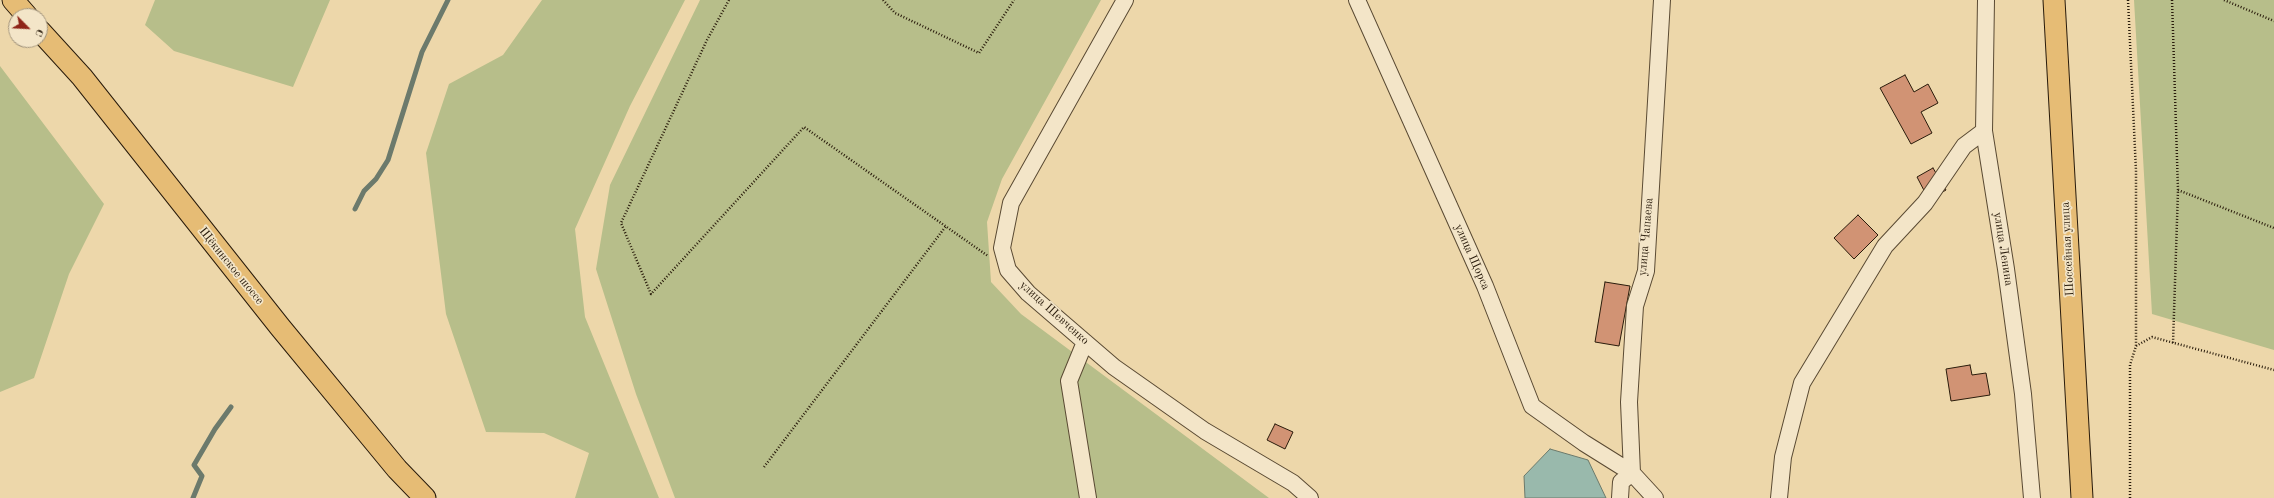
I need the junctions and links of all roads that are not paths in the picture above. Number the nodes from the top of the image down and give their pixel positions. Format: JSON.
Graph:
{"nodes":[{"id":1,"x":13,"y":0,"type":"edge"},
{"id":2,"x":1125,"y":0,"type":"edge"},
{"id":3,"x":1357,"y":0,"type":"edge"},
{"id":4,"x":1662,"y":0,"type":"edge"},
{"id":5,"x":1986,"y":0,"type":"edge"},
{"id":6,"x":2054,"y":0,"type":"edge"},
{"id":7,"x":20,"y":8,"type":"edge"},
{"id":8,"x":48,"y":40,"type":"edge"},
{"id":9,"x":1984,"y":130,"type":"junction"},
{"id":10,"x":1084,"y":342,"type":"junction"},
{"id":11,"x":1632,"y":472,"type":"junction"},
{"id":12,"x":425,"y":498,"type":"edge"},
{"id":13,"x":1088,"y":498,"type":"edge"},
{"id":14,"x":1310,"y":498,"type":"edge"},
{"id":15,"x":1620,"y":498,"type":"edge"},
{"id":16,"x":1655,"y":498,"type":"edge"},
{"id":17,"x":1779,"y":498,"type":"edge"},
{"id":18,"x":2032,"y":498,"type":"edge"},
{"id":19,"x":2082,"y":498,"type":"edge"}],
"edges":[{"from":1,"to":7,"type":"main road"},
{"from":2,"to":10,"type":"street","name":"улица Шевченко"},
{"from":3,"to":11,"type":"street","name":"улица Щорса"},
{"from":4,"to":11,"type":"street","name":"улица Чапаева"},
{"from":5,"to":9,"type":"street","name":"улица Ленина"},
{"from":6,"to":19,"type":"main road","name":"Шоссейная улица"},
{"from":8,"to":12,"type":"main road","name":"Щёкинское шоссе"},
{"from":9,"to":17,"type":"street"},
{"from":9,"to":18,"type":"street","name":"улица Ленина"},
{"from":10,"to":13,"type":"street"},
{"from":10,"to":14,"type":"street","name":"улица Шевченко"},
{"from":11,"to":15,"type":"street"},
{"from":11,"to":16,"type":"street"}]}
